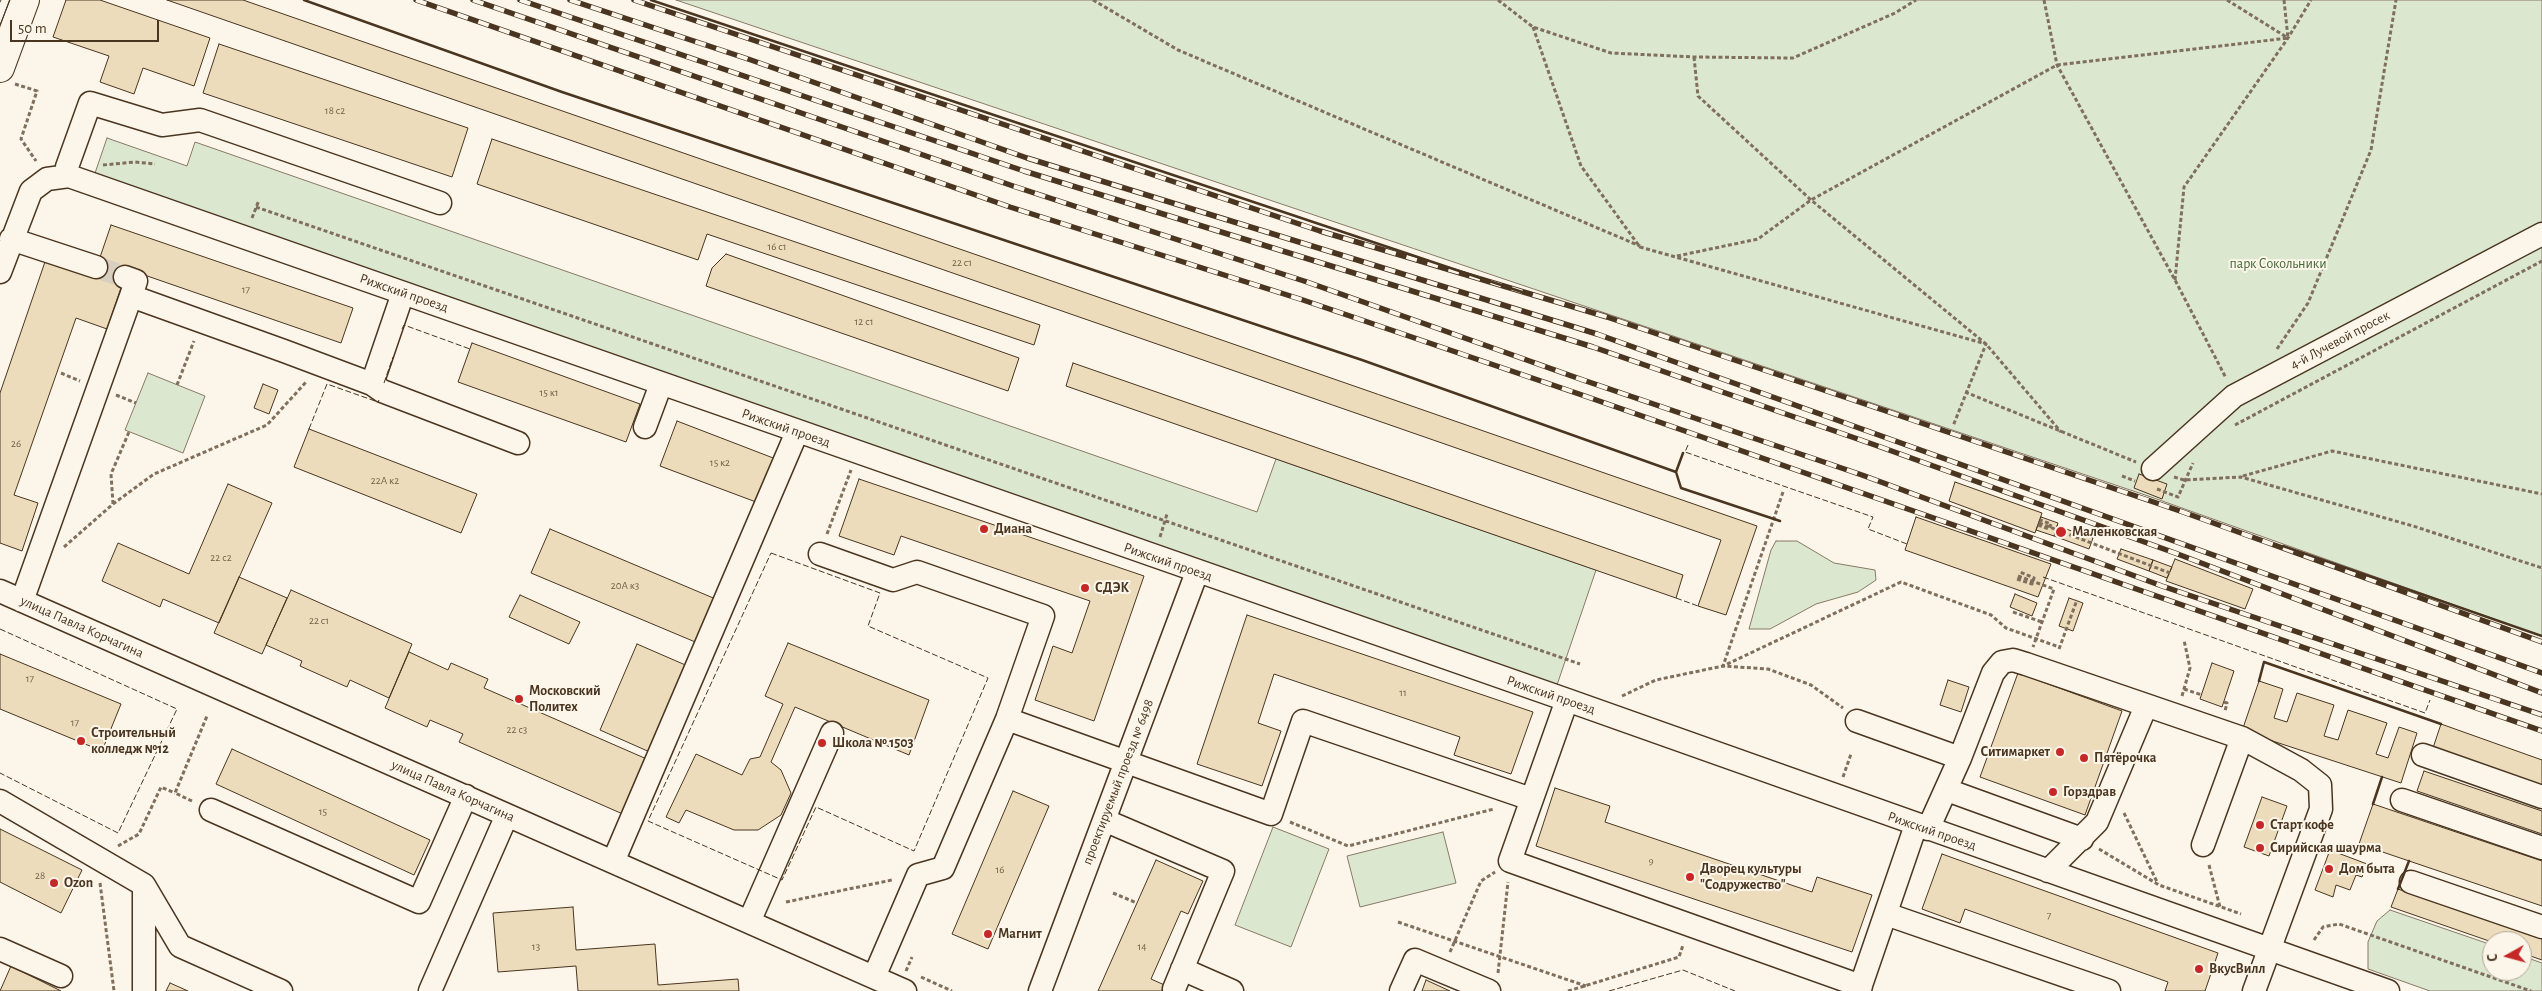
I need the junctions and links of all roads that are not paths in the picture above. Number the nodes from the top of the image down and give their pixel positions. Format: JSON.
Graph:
{"nodes":[{"id":1,"x":25,"y":0,"type":"edge"},
{"id":2,"x":5,"y":75,"type":"edge"},
{"id":3,"x":58,"y":177,"type":"junction"},
{"id":4,"x":440,"y":203,"type":"dead end"},
{"id":5,"x":2542,"y":234,"type":"edge"},
{"id":6,"x":11,"y":239,"type":"junction"},
{"id":7,"x":96,"y":267,"type":"tunnel mouth"},
{"id":8,"x":0,"y":272,"type":"edge"},
{"id":9,"x":403,"y":293,"type":"junction"},
{"id":10,"x":372,"y":384,"type":"junction"},
{"id":11,"x":661,"y":384,"type":"junction"},
{"id":12,"x":645,"y":427,"type":"dead end"},
{"id":13,"x":797,"y":432,"type":"junction"},
{"id":14,"x":518,"y":442,"type":"dead end"},
{"id":15,"x":2153,"y":469,"type":"road end"},
{"id":16,"x":820,"y":554,"type":"road end"},
{"id":17,"x":1197,"y":572,"type":"junction"},
{"id":18,"x":0,"y":591,"type":"edge"},
{"id":19,"x":22,"y":601,"type":"junction"},
{"id":20,"x":1567,"y":700,"type":"junction"},
{"id":21,"x":2146,"y":706,"type":"junction"},
{"id":22,"x":1007,"y":719,"type":"junction"},
{"id":23,"x":1857,"y":721,"type":"road end"},
{"id":24,"x":832,"y":733,"type":"dead end"},
{"id":25,"x":2242,"y":738,"type":"junction"},
{"id":26,"x":2423,"y":755,"type":"dead end"},
{"id":27,"x":1960,"y":758,"type":"junction"},
{"id":28,"x":1126,"y":762,"type":"junction"},
{"id":29,"x":1947,"y":790,"type":"junction"},
{"id":30,"x":466,"y":796,"type":"junction"},
{"id":31,"x":2542,"y":797,"type":"edge"},
{"id":32,"x":1531,"y":799,"type":"junction"},
{"id":33,"x":2402,"y":800,"type":"dead end"},
{"id":34,"x":0,"y":801,"type":"edge"},
{"id":35,"x":211,"y":810,"type":"road end"},
{"id":36,"x":507,"y":815,"type":"junction"},
{"id":37,"x":1104,"y":820,"type":"junction"},
{"id":38,"x":1922,"y":827,"type":"junction"},
{"id":39,"x":2082,"y":839,"type":"junction"},
{"id":40,"x":2203,"y":845,"type":"road end"},
{"id":41,"x":2542,"y":848,"type":"edge"},
{"id":42,"x":613,"y":862,"type":"junction"},
{"id":43,"x":2048,"y":872,"type":"junction"},
{"id":44,"x":2411,"y":882,"type":"dead end"},
{"id":45,"x":144,"y":885,"type":"junction"},
{"id":46,"x":1886,"y":914,"type":"junction"},
{"id":47,"x":749,"y":922,"type":"junction"},
{"id":48,"x":2542,"y":928,"type":"edge"},
{"id":49,"x":0,"y":949,"type":"edge"},
{"id":50,"x":2269,"y":950,"type":"junction"},
{"id":51,"x":61,"y":976,"type":"dead end"},
{"id":52,"x":874,"y":978,"type":"junction"},
{"id":53,"x":1493,"y":987,"type":"edge"},
{"id":54,"x":1860,"y":989,"type":"edge"},
{"id":55,"x":144,"y":991,"type":"edge"},
{"id":56,"x":281,"y":991,"type":"edge"},
{"id":57,"x":430,"y":991,"type":"edge"},
{"id":58,"x":905,"y":991,"type":"edge"},
{"id":59,"x":1040,"y":991,"type":"edge"},
{"id":60,"x":1232,"y":991,"type":"edge"},
{"id":61,"x":1401,"y":991,"type":"edge"},
{"id":62,"x":2109,"y":991,"type":"edge"},
{"id":63,"x":2254,"y":991,"type":"edge"},
{"id":64,"x":2388,"y":991,"type":"edge"}],
"edges":[{"from":1,"to":2,"type":"main road"},
{"from":3,"to":4,"type":"street"},
{"from":3,"to":6,"type":"street"},
{"from":3,"to":9,"type":"street","name":"Рижский проезд"},
{"from":5,"to":15,"type":"street","name":"4-й Лучевой просек"},
{"from":6,"to":7,"type":"street"},
{"from":6,"to":8,"type":"street"},
{"from":9,"to":10,"type":"street"},
{"from":9,"to":11,"type":"street","name":"Рижский проезд"},
{"from":10,"to":14,"type":"street"},
{"from":10,"to":19,"type":"street"},
{"from":11,"to":12,"type":"street"},
{"from":11,"to":13,"type":"street","name":"Рижский проезд"},
{"from":13,"to":17,"type":"street","name":"Рижский проезд"},
{"from":13,"to":42,"type":"street"},
{"from":16,"to":22,"type":"street"},
{"from":17,"to":20,"type":"street","name":"Рижский проезд"},
{"from":17,"to":28,"type":"street","name":"проектируемый проезд № 6498"},
{"from":18,"to":19,"type":"street","name":"улица Павла Корчагина"},
{"from":19,"to":30,"type":"street","name":"улица Павла Корчагина"},
{"from":20,"to":32,"type":"street"},
{"from":20,"to":38,"type":"street","name":"Рижский проезд"},
{"from":21,"to":25,"type":"street"},
{"from":21,"to":27,"type":"street"},
{"from":21,"to":39,"type":"street"},
{"from":22,"to":28,"type":"street"},
{"from":22,"to":52,"type":"street"},
{"from":23,"to":27,"type":"street"},
{"from":24,"to":47,"type":"street"},
{"from":25,"to":40,"type":"street"},
{"from":25,"to":50,"type":"street"},
{"from":26,"to":31,"type":"street"},
{"from":27,"to":29,"type":"street"},
{"from":28,"to":32,"type":"street"},
{"from":28,"to":37,"type":"street","name":"проектируемый проезд № 6498"},
{"from":29,"to":38,"type":"street"},
{"from":29,"to":39,"type":"street"},
{"from":30,"to":35,"type":"street"},
{"from":30,"to":36,"type":"street","name":"улица Павла Корчагина"},
{"from":32,"to":54,"type":"street"},
{"from":33,"to":41,"type":"street"},
{"from":34,"to":45,"type":"street"},
{"from":36,"to":42,"type":"street","name":"улица Павла Корчагина"},
{"from":36,"to":57,"type":"street"},
{"from":37,"to":59,"type":"street","name":"проектируемый проезд № 6498"},
{"from":37,"to":60,"type":"street"},
{"from":38,"to":43,"type":"street","name":"Рижский проезд"},
{"from":38,"to":46,"type":"street"},
{"from":39,"to":43,"type":"street"},
{"from":42,"to":47,"type":"street","name":"улица Павла Корчагина"},
{"from":43,"to":50,"type":"street","name":"Рижский проезд"},
{"from":44,"to":48,"type":"street"},
{"from":45,"to":55,"type":"street"},
{"from":45,"to":56,"type":"street"},
{"from":46,"to":54,"type":"street"},
{"from":46,"to":62,"type":"street"},
{"from":47,"to":52,"type":"street","name":"улица Павла Корчагина"},
{"from":49,"to":51,"type":"street"},
{"from":50,"to":63,"type":"street"},
{"from":50,"to":64,"type":"street","name":"Рижский проезд"},
{"from":52,"to":58,"type":"street","name":"улица Павла Корчагина"},
{"from":53,"to":61,"type":"street"}]}
